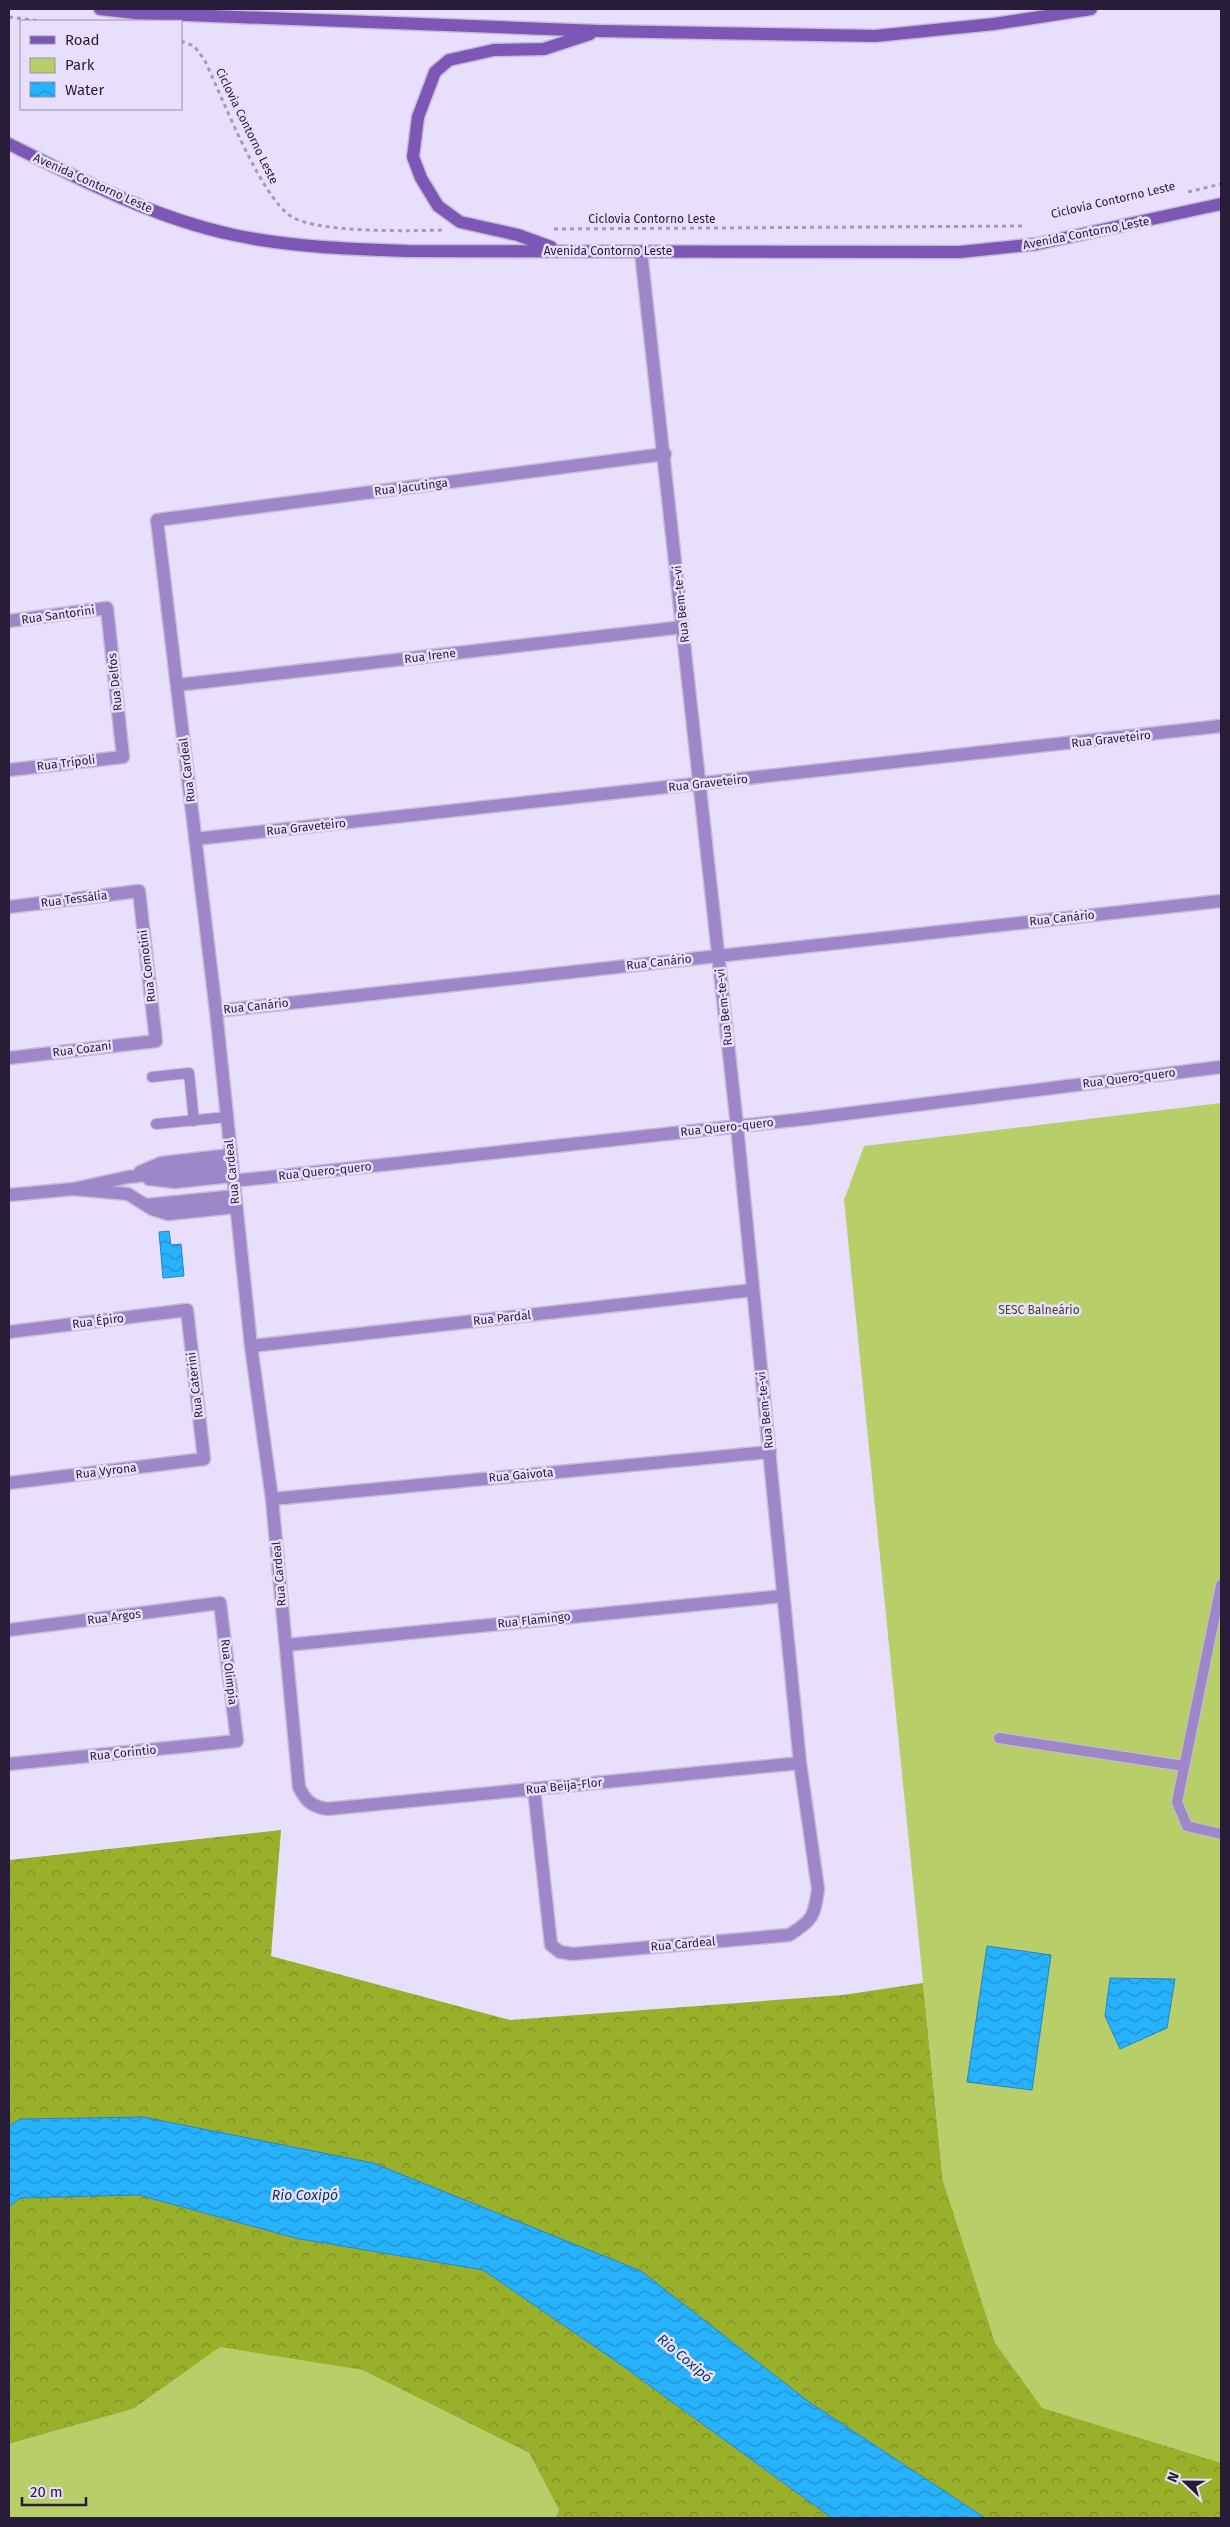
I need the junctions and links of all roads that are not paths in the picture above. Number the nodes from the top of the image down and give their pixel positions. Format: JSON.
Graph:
{"nodes":[{"id":1,"x":100,"y":9,"type":"edge"},
{"id":2,"x":1090,"y":9,"type":"edge"},
{"id":3,"x":599,"y":31,"type":"junction"},
{"id":4,"x":9,"y":144,"type":"edge"},
{"id":5,"x":1221,"y":204,"type":"edge"},
{"id":6,"x":560,"y":251,"type":"junction"},
{"id":7,"x":641,"y":252,"type":"junction"},
{"id":8,"x":665,"y":454,"type":"junction"},
{"id":9,"x":157,"y":520,"type":"joint"},
{"id":10,"x":106,"y":608,"type":"joint"},
{"id":11,"x":9,"y":621,"type":"edge"},
{"id":12,"x":683,"y":627,"type":"junction"},
{"id":13,"x":177,"y":685,"type":"junction"},
{"id":14,"x":1221,"y":726,"type":"edge"},
{"id":15,"x":123,"y":756,"type":"joint"},
{"id":16,"x":9,"y":770,"type":"edge"},
{"id":17,"x":701,"y":784,"type":"junction"},
{"id":18,"x":195,"y":839,"type":"junction"},
{"id":19,"x":139,"y":891,"type":"joint"},
{"id":20,"x":1221,"y":901,"type":"edge"},
{"id":21,"x":9,"y":907,"type":"edge"},
{"id":22,"x":718,"y":956,"type":"junction"},
{"id":23,"x":216,"y":1011,"type":"junction"},
{"id":24,"x":156,"y":1041,"type":"joint"},
{"id":25,"x":9,"y":1058,"type":"edge"},
{"id":26,"x":1221,"y":1066,"type":"edge"},
{"id":27,"x":152,"y":1077,"type":"dead end"},
{"id":28,"x":227,"y":1117,"type":"junction"},
{"id":29,"x":194,"y":1121,"type":"junction"},
{"id":30,"x":156,"y":1124,"type":"dead end"},
{"id":31,"x":737,"y":1126,"type":"junction"},
{"id":32,"x":232,"y":1170,"type":"junction"},
{"id":33,"x":134,"y":1176,"type":"junction"},
{"id":34,"x":74,"y":1189,"type":"junction"},
{"id":35,"x":9,"y":1196,"type":"edge"},
{"id":36,"x":235,"y":1202,"type":"junction"},
{"id":37,"x":753,"y":1290,"type":"junction"},
{"id":38,"x":186,"y":1310,"type":"joint"},
{"id":39,"x":9,"y":1332,"type":"edge"},
{"id":40,"x":251,"y":1346,"type":"junction"},
{"id":41,"x":770,"y":1452,"type":"junction"},
{"id":42,"x":204,"y":1460,"type":"joint"},
{"id":43,"x":9,"y":1483,"type":"edge"},
{"id":44,"x":272,"y":1499,"type":"junction"},
{"id":45,"x":1221,"y":1585,"type":"edge"},
{"id":46,"x":783,"y":1596,"type":"junction"},
{"id":47,"x":220,"y":1603,"type":"joint"},
{"id":48,"x":9,"y":1630,"type":"edge"},
{"id":49,"x":286,"y":1645,"type":"junction"},
{"id":50,"x":999,"y":1738,"type":"dead end"},
{"id":51,"x":237,"y":1742,"type":"joint"},
{"id":52,"x":800,"y":1763,"type":"junction"},
{"id":53,"x":9,"y":1764,"type":"edge"},
{"id":54,"x":1184,"y":1766,"type":"junction"},
{"id":55,"x":534,"y":1789,"type":"junction"},
{"id":56,"x":327,"y":1809,"type":"joint"},
{"id":57,"x":1221,"y":1834,"type":"edge"}],
"edges":[{"from":1,"to":3,"type":"street"},
{"from":2,"to":3,"type":"street"},
{"from":3,"to":6,"type":"street"},
{"from":4,"to":6,"type":"street","name":"Avenida Contorno Leste"},
{"from":5,"to":7,"type":"street","name":"Avenida Contorno Leste"},
{"from":6,"to":7,"type":"street","name":"Avenida Contorno Leste"},
{"from":7,"to":8,"type":"street","name":"Rua Bem-te-vi"},
{"from":8,"to":9,"type":"street","name":"Rua Jacutinga"},
{"from":8,"to":12,"type":"street","name":"Rua Bem-te-vi"},
{"from":9,"to":13,"type":"street","name":"Rua Cardeal"},
{"from":10,"to":11,"type":"street","name":"Rua Santorini"},
{"from":10,"to":15,"type":"street","name":"Rua Delfos"},
{"from":12,"to":13,"type":"street","name":"Rua Irene"},
{"from":12,"to":17,"type":"street","name":"Rua Bem-te-vi"},
{"from":13,"to":18,"type":"street","name":"Rua Cardeal"},
{"from":14,"to":17,"type":"street","name":"Rua Graveteiro"},
{"from":15,"to":16,"type":"street","name":"Rua Trípoli"},
{"from":17,"to":18,"type":"street","name":"Rua Graveteiro"},
{"from":17,"to":22,"type":"street","name":"Rua Bem-te-vi"},
{"from":18,"to":23,"type":"street","name":"Rua Cardeal"},
{"from":19,"to":21,"type":"street","name":"Rua Tessália"},
{"from":19,"to":24,"type":"street","name":"Rua Comotini"},
{"from":20,"to":22,"type":"street","name":"Rua Canário"},
{"from":22,"to":23,"type":"street","name":"Rua Canário"},
{"from":22,"to":31,"type":"street","name":"Rua Bem-te-vi"},
{"from":23,"to":28,"type":"street","name":"Rua Cardeal"},
{"from":24,"to":25,"type":"street","name":"Rua Cozani"},
{"from":26,"to":31,"type":"street","name":"Rua Quero-quero"},
{"from":27,"to":29,"type":"lane"},
{"from":28,"to":29,"type":"lane"},
{"from":28,"to":32,"type":"street","name":"Rua Cardeal"},
{"from":29,"to":30,"type":"lane"},
{"from":31,"to":32,"type":"street","name":"Rua Quero-quero"},
{"from":31,"to":37,"type":"street","name":"Rua Bem-te-vi"},
{"from":32,"to":33,"type":"street"},
{"from":32,"to":33,"type":"street"},
{"from":32,"to":36,"type":"street","name":"Rua Cardeal"},
{"from":33,"to":34,"type":"street"},
{"from":34,"to":35,"type":"street"},
{"from":34,"to":36,"type":"street"},
{"from":36,"to":40,"type":"street","name":"Rua Cardeal"},
{"from":37,"to":40,"type":"street","name":"Rua Pardal"},
{"from":37,"to":41,"type":"street","name":"Rua Bem-te-vi"},
{"from":38,"to":39,"type":"street","name":"Rua Épiro"},
{"from":38,"to":42,"type":"street","name":"Rua Caterini"},
{"from":40,"to":44,"type":"street","name":"Rua Cardeal"},
{"from":41,"to":44,"type":"street","name":"Rua Gaivota"},
{"from":41,"to":46,"type":"street","name":"Rua Bem-te-vi"},
{"from":42,"to":43,"type":"street","name":"Rua Vyrona"},
{"from":44,"to":49,"type":"street","name":"Rua Cardeal"},
{"from":45,"to":54,"type":"lane"},
{"from":46,"to":49,"type":"street","name":"Rua Flamingo"},
{"from":46,"to":52,"type":"street","name":"Rua Bem-te-vi"},
{"from":47,"to":48,"type":"street","name":"Rua Argos"},
{"from":47,"to":51,"type":"street","name":"Rua Olimpia"},
{"from":49,"to":56,"type":"street","name":"Rua Cardeal"},
{"from":50,"to":54,"type":"lane"},
{"from":51,"to":53,"type":"street","name":"Rua Corintio"},
{"from":52,"to":55,"type":"street","name":"Rua Beija-Flor"},
{"from":52,"to":55,"type":"street","name":"Rua Cardeal"},
{"from":54,"to":57,"type":"lane"},
{"from":55,"to":56,"type":"street","name":"Rua Beija-Flor"}]}
